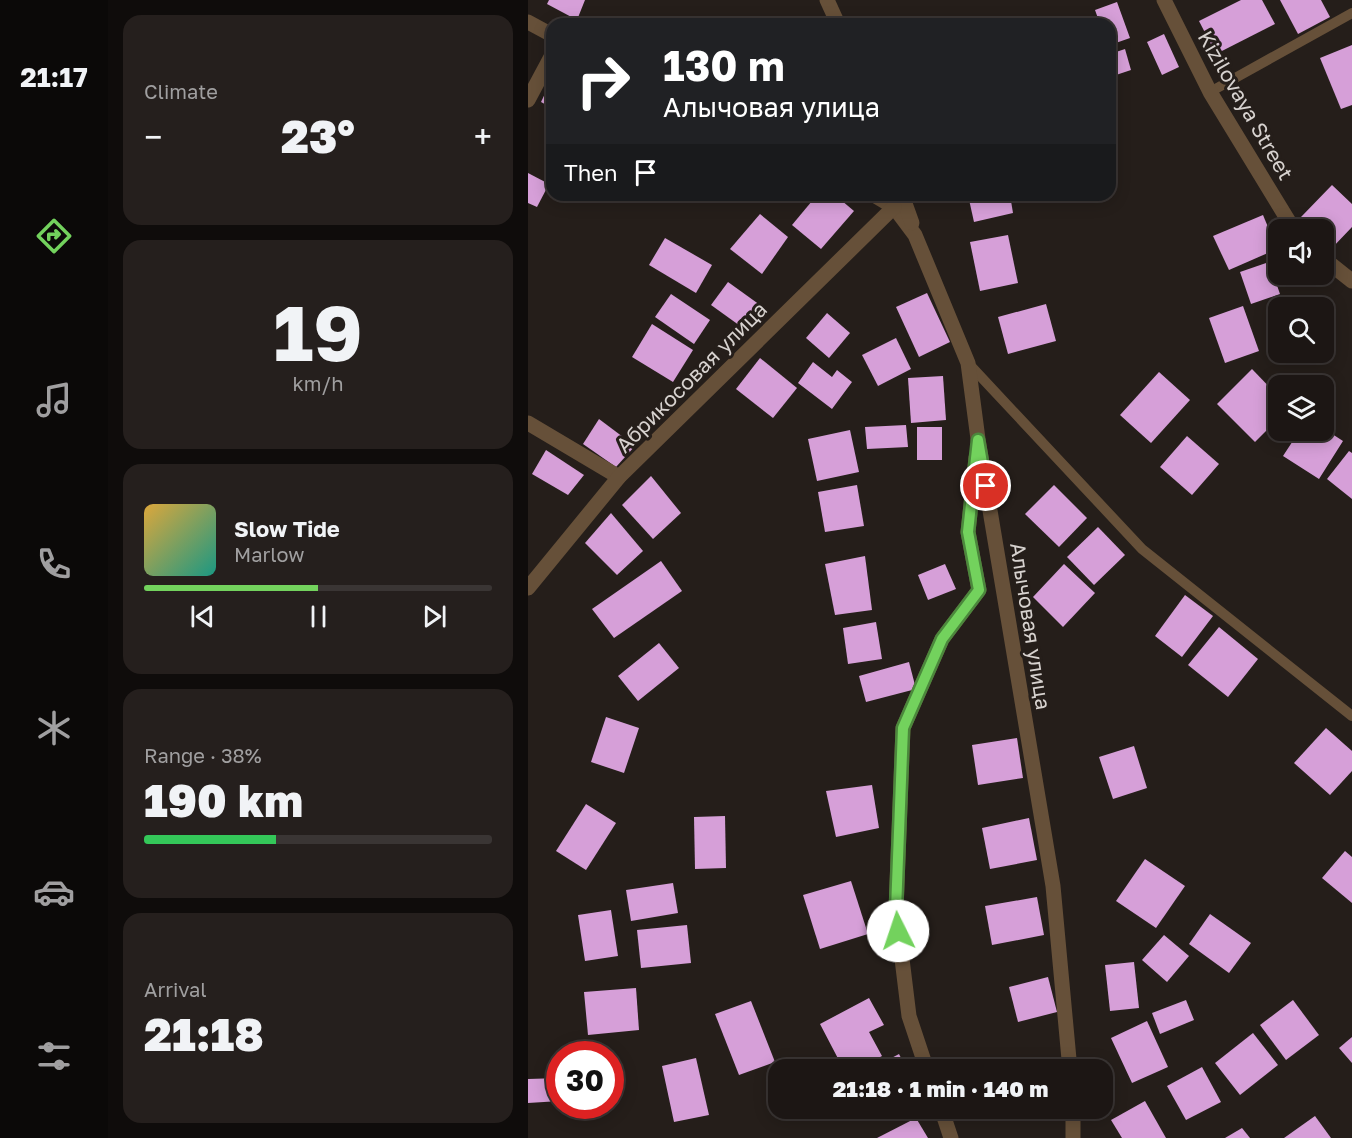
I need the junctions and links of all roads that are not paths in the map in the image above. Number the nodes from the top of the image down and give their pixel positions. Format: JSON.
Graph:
{"nodes":[{"id":1,"x":827,"y":0,"type":"edge"},
{"id":2,"x":1164,"y":0,"type":"edge"},
{"id":3,"x":1352,"y":13,"type":"edge"},
{"id":4,"x":835,"y":18,"type":"edge"},
{"id":5,"x":528,"y":22,"type":"edge"},
{"id":6,"x":546,"y":32,"type":"edge"},
{"id":7,"x":546,"y":66,"type":"edge"},
{"id":8,"x":1210,"y":92,"type":"junction"},
{"id":9,"x":528,"y":100,"type":"edge"},
{"id":10,"x":898,"y":201,"type":"edge"},
{"id":11,"x":1287,"y":219,"type":"edge"},
{"id":12,"x":1334,"y":267,"type":"edge"},
{"id":13,"x":1352,"y":281,"type":"edge"},
{"id":14,"x":968,"y":363,"type":"junction"},
{"id":15,"x":528,"y":423,"type":"edge"},
{"id":16,"x":978,"y":440,"type":"junction"},
{"id":17,"x":619,"y":477,"type":"junction"},
{"id":18,"x":528,"y":588,"type":"edge"},
{"id":19,"x":1352,"y":716,"type":"edge"},
{"id":20,"x":923,"y":1059,"type":"edge"},
{"id":21,"x":1069,"y":1059,"type":"edge"},
{"id":22,"x":945,"y":1119,"type":"edge"},
{"id":23,"x":1073,"y":1119,"type":"edge"},
{"id":24,"x":951,"y":1138,"type":"edge"},
{"id":25,"x":1073,"y":1138,"type":"edge"}],
"edges":[{"from":1,"to":4,"type":"street"},
{"from":2,"to":8,"type":"street","name":"Kizilovaya Street"},
{"from":3,"to":8,"type":"lane"},
{"from":5,"to":6,"type":"street"},
{"from":7,"to":9,"type":"street"},
{"from":8,"to":11,"type":"street","name":"Kizilovaya Street"},
{"from":10,"to":14,"type":"street","name":"Алычовая улица"},
{"from":10,"to":17,"type":"street","name":"Абрикосовая улица"},
{"from":12,"to":13,"type":"street"},
{"from":14,"to":16,"type":"street","name":"Алычовая улица"},
{"from":14,"to":19,"type":"lane"},
{"from":15,"to":17,"type":"street"},
{"from":16,"to":20,"type":"street"},
{"from":16,"to":21,"type":"street","name":"Алычовая улица"},
{"from":17,"to":18,"type":"street","name":"Абрикосовая улица"},
{"from":22,"to":24,"type":"street"},
{"from":23,"to":25,"type":"street"}]}
